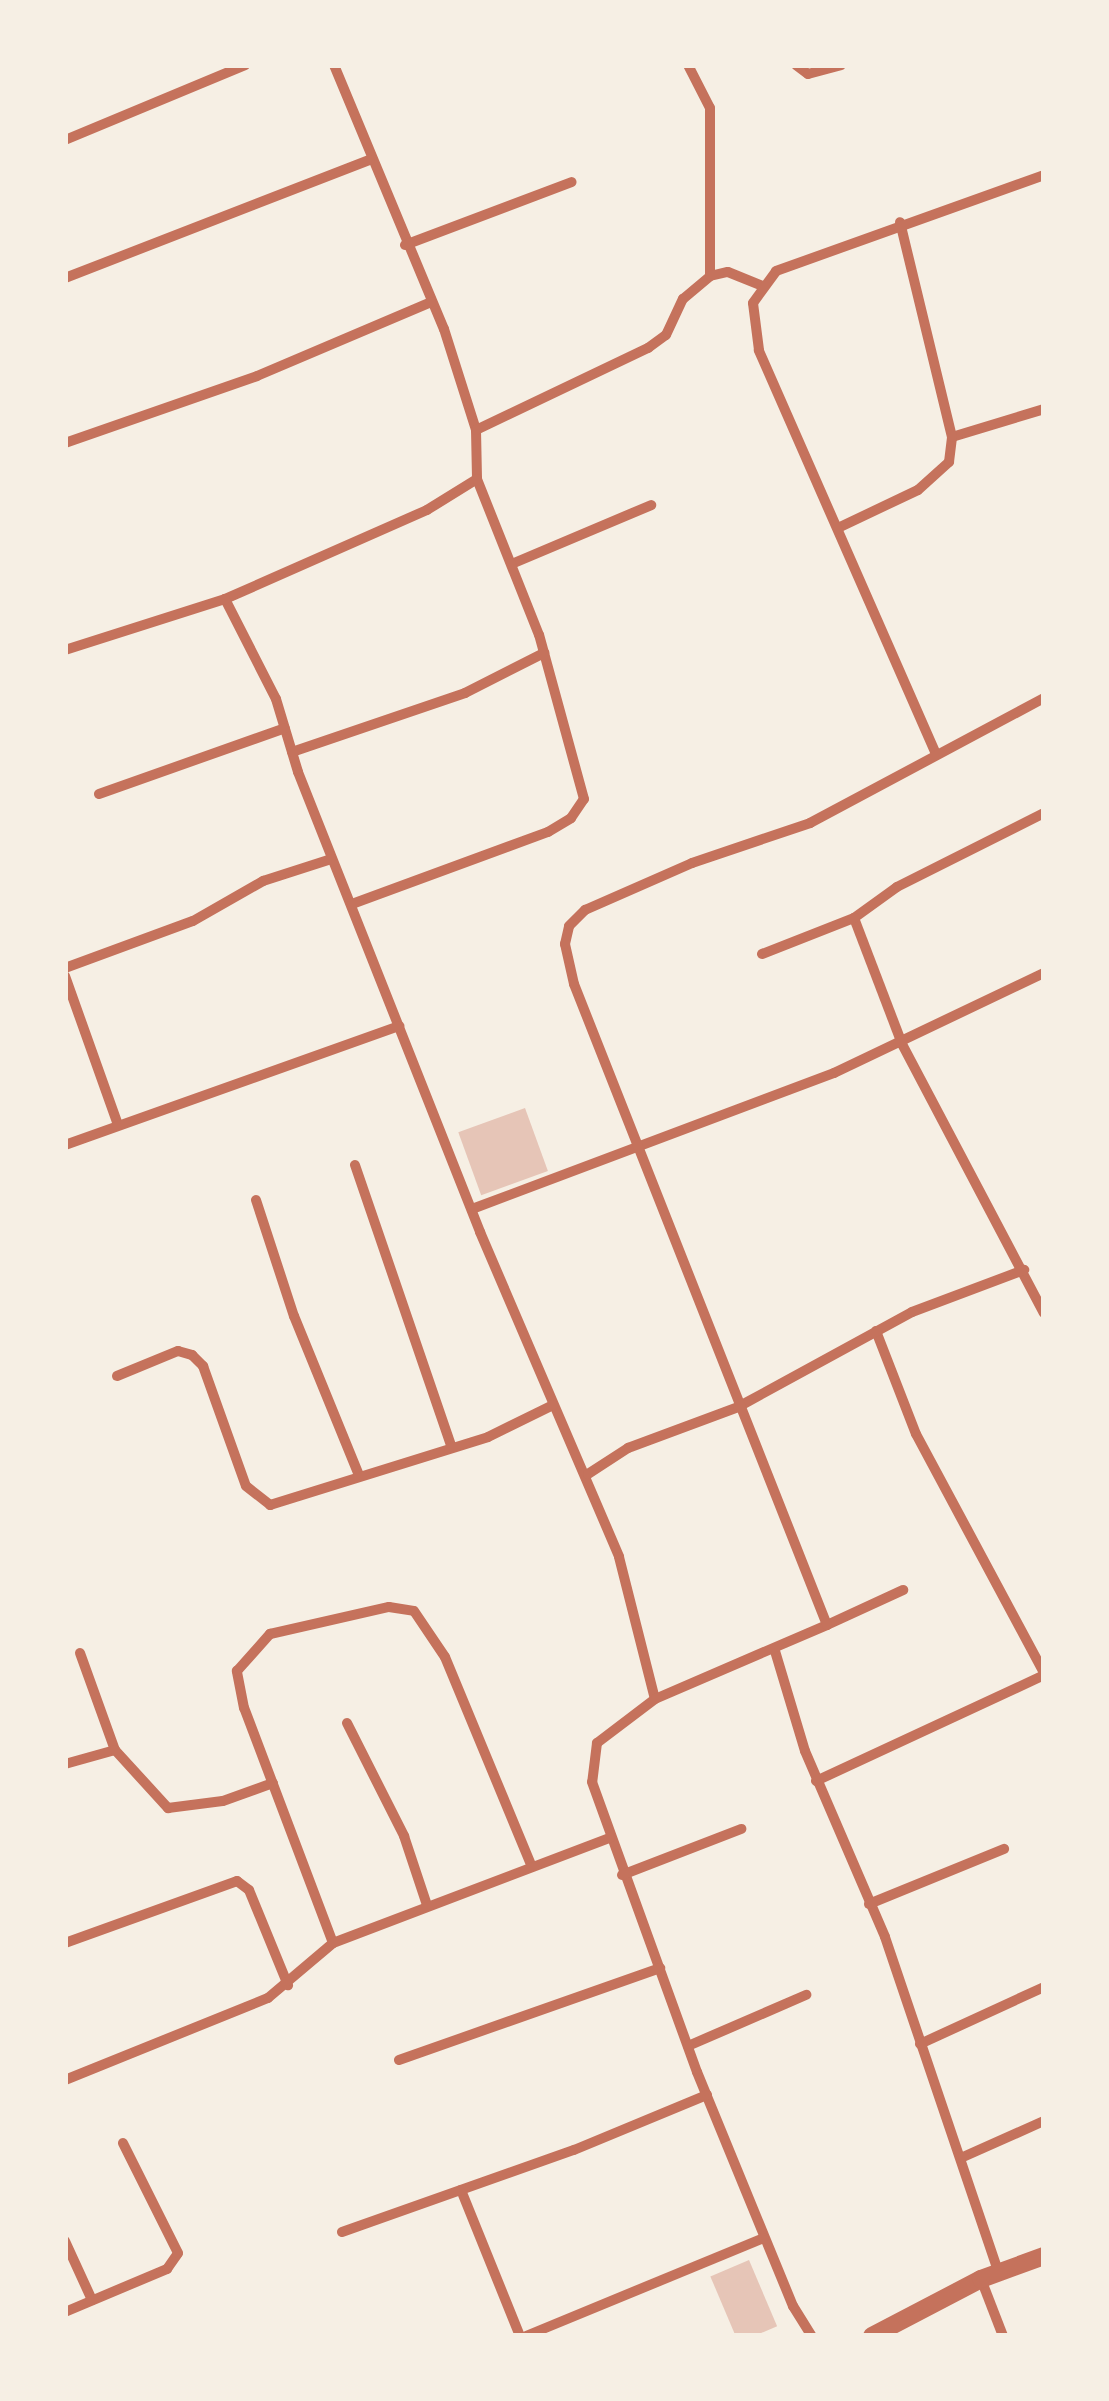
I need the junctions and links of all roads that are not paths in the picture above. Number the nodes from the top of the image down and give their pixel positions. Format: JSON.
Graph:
{"nodes":[{"id":1,"x":246,"y":65,"type":"edge"},
{"id":2,"x":334,"y":65,"type":"edge"},
{"id":3,"x":688,"y":65,"type":"edge"},
{"id":4,"x":796,"y":65,"type":"edge"},
{"id":5,"x":841,"y":65,"type":"edge"},
{"id":6,"x":65,"y":140,"type":"edge"},
{"id":7,"x":370,"y":160,"type":"junction"},
{"id":8,"x":1044,"y":175,"type":"edge"},
{"id":9,"x":572,"y":182,"type":"dead end"},
{"id":10,"x":900,"y":222,"type":"junction"},
{"id":11,"x":405,"y":244,"type":"junction"},
{"id":12,"x":710,"y":276,"type":"junction"},
{"id":13,"x":65,"y":278,"type":"edge"},
{"id":14,"x":760,"y":285,"type":"junction"},
{"id":15,"x":431,"y":302,"type":"junction"},
{"id":16,"x":1044,"y":409,"type":"edge"},
{"id":17,"x":476,"y":430,"type":"junction"},
{"id":18,"x":952,"y":437,"type":"junction"},
{"id":19,"x":65,"y":443,"type":"edge"},
{"id":20,"x":477,"y":478,"type":"junction"},
{"id":21,"x":651,"y":505,"type":"dead end"},
{"id":22,"x":840,"y":527,"type":"junction"},
{"id":23,"x":514,"y":562,"type":"junction"},
{"id":24,"x":225,"y":599,"type":"junction"},
{"id":25,"x":65,"y":650,"type":"edge"},
{"id":26,"x":544,"y":652,"type":"junction"},
{"id":27,"x":1044,"y":698,"type":"edge"},
{"id":28,"x":284,"y":728,"type":"junction"},
{"id":29,"x":292,"y":752,"type":"junction"},
{"id":30,"x":936,"y":754,"type":"junction"},
{"id":31,"x":99,"y":794,"type":"dead end"},
{"id":32,"x":1044,"y":813,"type":"edge"},
{"id":33,"x":331,"y":859,"type":"junction"},
{"id":34,"x":352,"y":904,"type":"junction"},
{"id":35,"x":854,"y":918,"type":"junction"},
{"id":36,"x":762,"y":954,"type":"dead end"},
{"id":37,"x":65,"y":968,"type":"edge"},
{"id":38,"x":1044,"y":972,"type":"edge"},
{"id":39,"x":65,"y":976,"type":"edge"},
{"id":40,"x":398,"y":1026,"type":"junction"},
{"id":41,"x":902,"y":1044,"type":"junction"},
{"id":42,"x":117,"y":1122,"type":"junction"},
{"id":43,"x":65,"y":1145,"type":"edge"},
{"id":44,"x":635,"y":1146,"type":"junction"},
{"id":45,"x":355,"y":1165,"type":"dead end"},
{"id":46,"x":256,"y":1200,"type":"dead end"},
{"id":47,"x":472,"y":1209,"type":"junction"},
{"id":48,"x":1024,"y":1270,"type":"junction"},
{"id":49,"x":1044,"y":1313,"type":"edge"},
{"id":50,"x":876,"y":1330,"type":"junction"},
{"id":51,"x":117,"y":1376,"type":"dead end"},
{"id":52,"x":552,"y":1405,"type":"junction"},
{"id":53,"x":738,"y":1406,"type":"junction"},
{"id":54,"x":452,"y":1446,"type":"junction"},
{"id":55,"x":588,"y":1474,"type":"junction"},
{"id":56,"x":360,"y":1475,"type":"junction"},
{"id":57,"x":903,"y":1590,"type":"dead end"},
{"id":58,"x":827,"y":1625,"type":"junction"},
{"id":59,"x":775,"y":1651,"type":"junction"},
{"id":60,"x":80,"y":1653,"type":"dead end"},
{"id":61,"x":1044,"y":1674,"type":"edge"},
{"id":62,"x":655,"y":1699,"type":"junction"},
{"id":63,"x":347,"y":1723,"type":"dead end"},
{"id":64,"x":115,"y":1750,"type":"junction"},
{"id":65,"x":65,"y":1764,"type":"edge"},
{"id":66,"x":816,"y":1781,"type":"junction"},
{"id":67,"x":272,"y":1783,"type":"junction"},
{"id":68,"x":742,"y":1829,"type":"dead end"},
{"id":69,"x":610,"y":1838,"type":"junction"},
{"id":70,"x":1004,"y":1848,"type":"dead end"},
{"id":71,"x":531,"y":1865,"type":"junction"},
{"id":72,"x":622,"y":1874,"type":"junction"},
{"id":73,"x":870,"y":1904,"type":"junction"},
{"id":74,"x":427,"y":1905,"type":"junction"},
{"id":75,"x":65,"y":1943,"type":"edge"},
{"id":76,"x":333,"y":1943,"type":"junction"},
{"id":77,"x":660,"y":1968,"type":"junction"},
{"id":78,"x":288,"y":1985,"type":"junction"},
{"id":79,"x":1044,"y":1987,"type":"edge"},
{"id":80,"x":806,"y":1996,"type":"dead end"},
{"id":81,"x":920,"y":2044,"type":"junction"},
{"id":82,"x":688,"y":2046,"type":"junction"},
{"id":83,"x":398,"y":2060,"type":"dead end"},
{"id":84,"x":65,"y":2080,"type":"edge"},
{"id":85,"x":706,"y":2095,"type":"junction"},
{"id":86,"x":1044,"y":2121,"type":"edge"},
{"id":87,"x":123,"y":2143,"type":"dead end"},
{"id":88,"x":963,"y":2157,"type":"junction"},
{"id":89,"x":461,"y":2190,"type":"junction"},
{"id":90,"x":342,"y":2232,"type":"dead end"},
{"id":91,"x":764,"y":2238,"type":"junction"},
{"id":92,"x":65,"y":2240,"type":"edge"},
{"id":93,"x":1044,"y":2256,"type":"edge"},
{"id":94,"x":990,"y":2276,"type":"junction"},
{"id":95,"x":92,"y":2300,"type":"junction"},
{"id":96,"x":65,"y":2312,"type":"edge"},
{"id":97,"x":523,"y":2336,"type":"edge"},
{"id":98,"x":812,"y":2336,"type":"edge"},
{"id":99,"x":872,"y":2336,"type":"edge"},
{"id":100,"x":1003,"y":2336,"type":"edge"}],
"edges":[{"from":1,"to":6,"type":"street"},
{"from":2,"to":7,"type":"street"},
{"from":3,"to":12,"type":"street"},
{"from":4,"to":5,"type":"street"},
{"from":7,"to":11,"type":"street"},
{"from":7,"to":13,"type":"street"},
{"from":8,"to":10,"type":"street"},
{"from":9,"to":11,"type":"street"},
{"from":10,"to":14,"type":"street"},
{"from":10,"to":18,"type":"street"},
{"from":11,"to":15,"type":"street"},
{"from":12,"to":14,"type":"street"},
{"from":12,"to":17,"type":"street"},
{"from":14,"to":22,"type":"street"},
{"from":15,"to":17,"type":"street"},
{"from":15,"to":19,"type":"street"},
{"from":16,"to":18,"type":"street"},
{"from":17,"to":20,"type":"street"},
{"from":18,"to":22,"type":"street"},
{"from":20,"to":23,"type":"street"},
{"from":20,"to":24,"type":"street"},
{"from":21,"to":23,"type":"street"},
{"from":22,"to":30,"type":"street"},
{"from":23,"to":26,"type":"street"},
{"from":24,"to":25,"type":"street"},
{"from":24,"to":28,"type":"street"},
{"from":26,"to":29,"type":"street"},
{"from":26,"to":34,"type":"street"},
{"from":27,"to":30,"type":"street"},
{"from":28,"to":29,"type":"street"},
{"from":28,"to":31,"type":"street"},
{"from":29,"to":33,"type":"street"},
{"from":30,"to":44,"type":"street"},
{"from":32,"to":35,"type":"street"},
{"from":33,"to":34,"type":"street"},
{"from":33,"to":37,"type":"street"},
{"from":34,"to":40,"type":"street"},
{"from":35,"to":36,"type":"street"},
{"from":35,"to":41,"type":"street"},
{"from":38,"to":41,"type":"street"},
{"from":39,"to":42,"type":"street"},
{"from":40,"to":42,"type":"street"},
{"from":40,"to":47,"type":"street"},
{"from":41,"to":44,"type":"street"},
{"from":41,"to":48,"type":"street"},
{"from":42,"to":43,"type":"street"},
{"from":44,"to":47,"type":"street"},
{"from":44,"to":53,"type":"street"},
{"from":45,"to":54,"type":"street"},
{"from":46,"to":56,"type":"street"},
{"from":47,"to":52,"type":"street"},
{"from":48,"to":49,"type":"street"},
{"from":48,"to":50,"type":"street"},
{"from":50,"to":53,"type":"street"},
{"from":50,"to":61,"type":"street"},
{"from":51,"to":56,"type":"street"},
{"from":52,"to":54,"type":"street"},
{"from":52,"to":55,"type":"street"},
{"from":53,"to":55,"type":"street"},
{"from":53,"to":58,"type":"street"},
{"from":54,"to":56,"type":"street"},
{"from":55,"to":62,"type":"street"},
{"from":57,"to":58,"type":"street"},
{"from":58,"to":59,"type":"street"},
{"from":59,"to":62,"type":"street"},
{"from":59,"to":66,"type":"street"},
{"from":60,"to":64,"type":"street"},
{"from":61,"to":66,"type":"street"},
{"from":62,"to":69,"type":"street"},
{"from":63,"to":74,"type":"street"},
{"from":64,"to":65,"type":"street"},
{"from":64,"to":67,"type":"street"},
{"from":66,"to":73,"type":"street"},
{"from":67,"to":71,"type":"street"},
{"from":67,"to":76,"type":"street"},
{"from":68,"to":72,"type":"street"},
{"from":69,"to":71,"type":"street"},
{"from":69,"to":72,"type":"street"},
{"from":70,"to":73,"type":"street"},
{"from":71,"to":74,"type":"street"},
{"from":72,"to":77,"type":"street"},
{"from":73,"to":81,"type":"street"},
{"from":74,"to":76,"type":"street"},
{"from":75,"to":78,"type":"street"},
{"from":76,"to":78,"type":"street"},
{"from":77,"to":82,"type":"street"},
{"from":77,"to":83,"type":"street"},
{"from":78,"to":84,"type":"street"},
{"from":79,"to":81,"type":"street"},
{"from":80,"to":82,"type":"street"},
{"from":81,"to":88,"type":"street"},
{"from":82,"to":85,"type":"street"},
{"from":85,"to":89,"type":"street"},
{"from":85,"to":91,"type":"street"},
{"from":86,"to":88,"type":"street"},
{"from":87,"to":95,"type":"street"},
{"from":88,"to":94,"type":"street"},
{"from":89,"to":90,"type":"street"},
{"from":89,"to":97,"type":"street"},
{"from":91,"to":97,"type":"street"},
{"from":91,"to":98,"type":"street"},
{"from":92,"to":95,"type":"street"},
{"from":93,"to":94,"type":"street"},
{"from":94,"to":99,"type":"street"},
{"from":94,"to":100,"type":"street"},
{"from":95,"to":96,"type":"street"}]}
